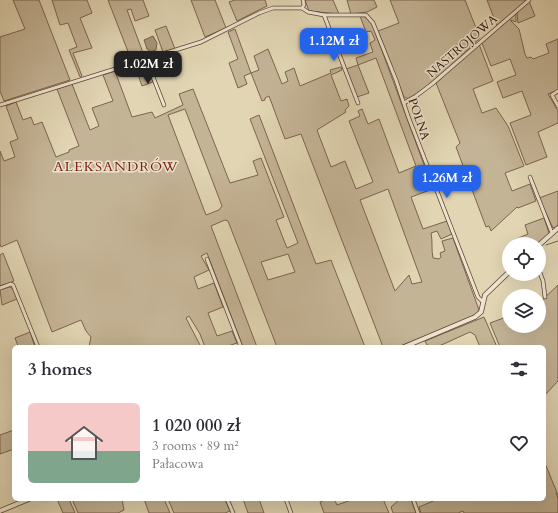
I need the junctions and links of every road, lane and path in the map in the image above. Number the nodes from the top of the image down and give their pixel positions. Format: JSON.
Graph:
{"nodes":[{"id":1,"x":303,"y":0,"type":"edge"},
{"id":2,"x":529,"y":0,"type":"edge"},
{"id":3,"x":302,"y":8,"type":"junction"},
{"id":4,"x":324,"y":15,"type":"junction"},
{"id":5,"x":146,"y":59,"type":"junction"},
{"id":6,"x":558,"y":92,"type":"edge"},
{"id":7,"x":404,"y":102,"type":"junction"},
{"id":8,"x":358,"y":103,"type":"dead end"},
{"id":9,"x":0,"y":105,"type":"edge"},
{"id":10,"x":164,"y":105,"type":"dead end"},
{"id":11,"x":558,"y":106,"type":"edge"},
{"id":12,"x":530,"y":177,"type":"dead end"},
{"id":13,"x":558,"y":228,"type":"edge"},
{"id":14,"x":552,"y":233,"type":"junction"},
{"id":15,"x":546,"y":239,"type":"edge"},
{"id":16,"x":207,"y":259,"type":"dead end"},
{"id":17,"x":502,"y":279,"type":"edge"},
{"id":18,"x":0,"y":288,"type":"edge"},
{"id":19,"x":482,"y":302,"type":"junction"},
{"id":20,"x":37,"y":345,"type":"edge"},
{"id":21,"x":240,"y":345,"type":"edge"},
{"id":22,"x":409,"y":345,"type":"edge"},
{"id":23,"x":24,"y":501,"type":"edge"},
{"id":24,"x":228,"y":501,"type":"edge"},
{"id":25,"x":287,"y":501,"type":"edge"},
{"id":26,"x":414,"y":501,"type":"edge"},
{"id":27,"x":0,"y":511,"type":"edge"},
{"id":28,"x":233,"y":513,"type":"edge"},
{"id":29,"x":291,"y":513,"type":"edge"},
{"id":30,"x":418,"y":513,"type":"edge"}],
"edges":[{"from":1,"to":3,"type":"street"},
{"from":2,"to":7,"type":"street","name":"NASTROJOWA"},
{"from":3,"to":4,"type":"street"},
{"from":3,"to":5,"type":"street"},
{"from":4,"to":7,"type":"street","name":"POLNA"},
{"from":4,"to":8,"type":"street"},
{"from":5,"to":9,"type":"street"},
{"from":5,"to":10,"type":"street"},
{"from":6,"to":11,"type":"street"},
{"from":7,"to":19,"type":"street","name":"POLNA"},
{"from":12,"to":14,"type":"street"},
{"from":13,"to":14,"type":"street"},
{"from":14,"to":15,"type":"street"},
{"from":16,"to":21,"type":"street"},
{"from":17,"to":19,"type":"street"},
{"from":18,"to":20,"type":"street"},
{"from":19,"to":22,"type":"street"},
{"from":23,"to":27,"type":"street"},
{"from":24,"to":28,"type":"street"},
{"from":25,"to":29,"type":"street"},
{"from":26,"to":30,"type":"street"}]}
